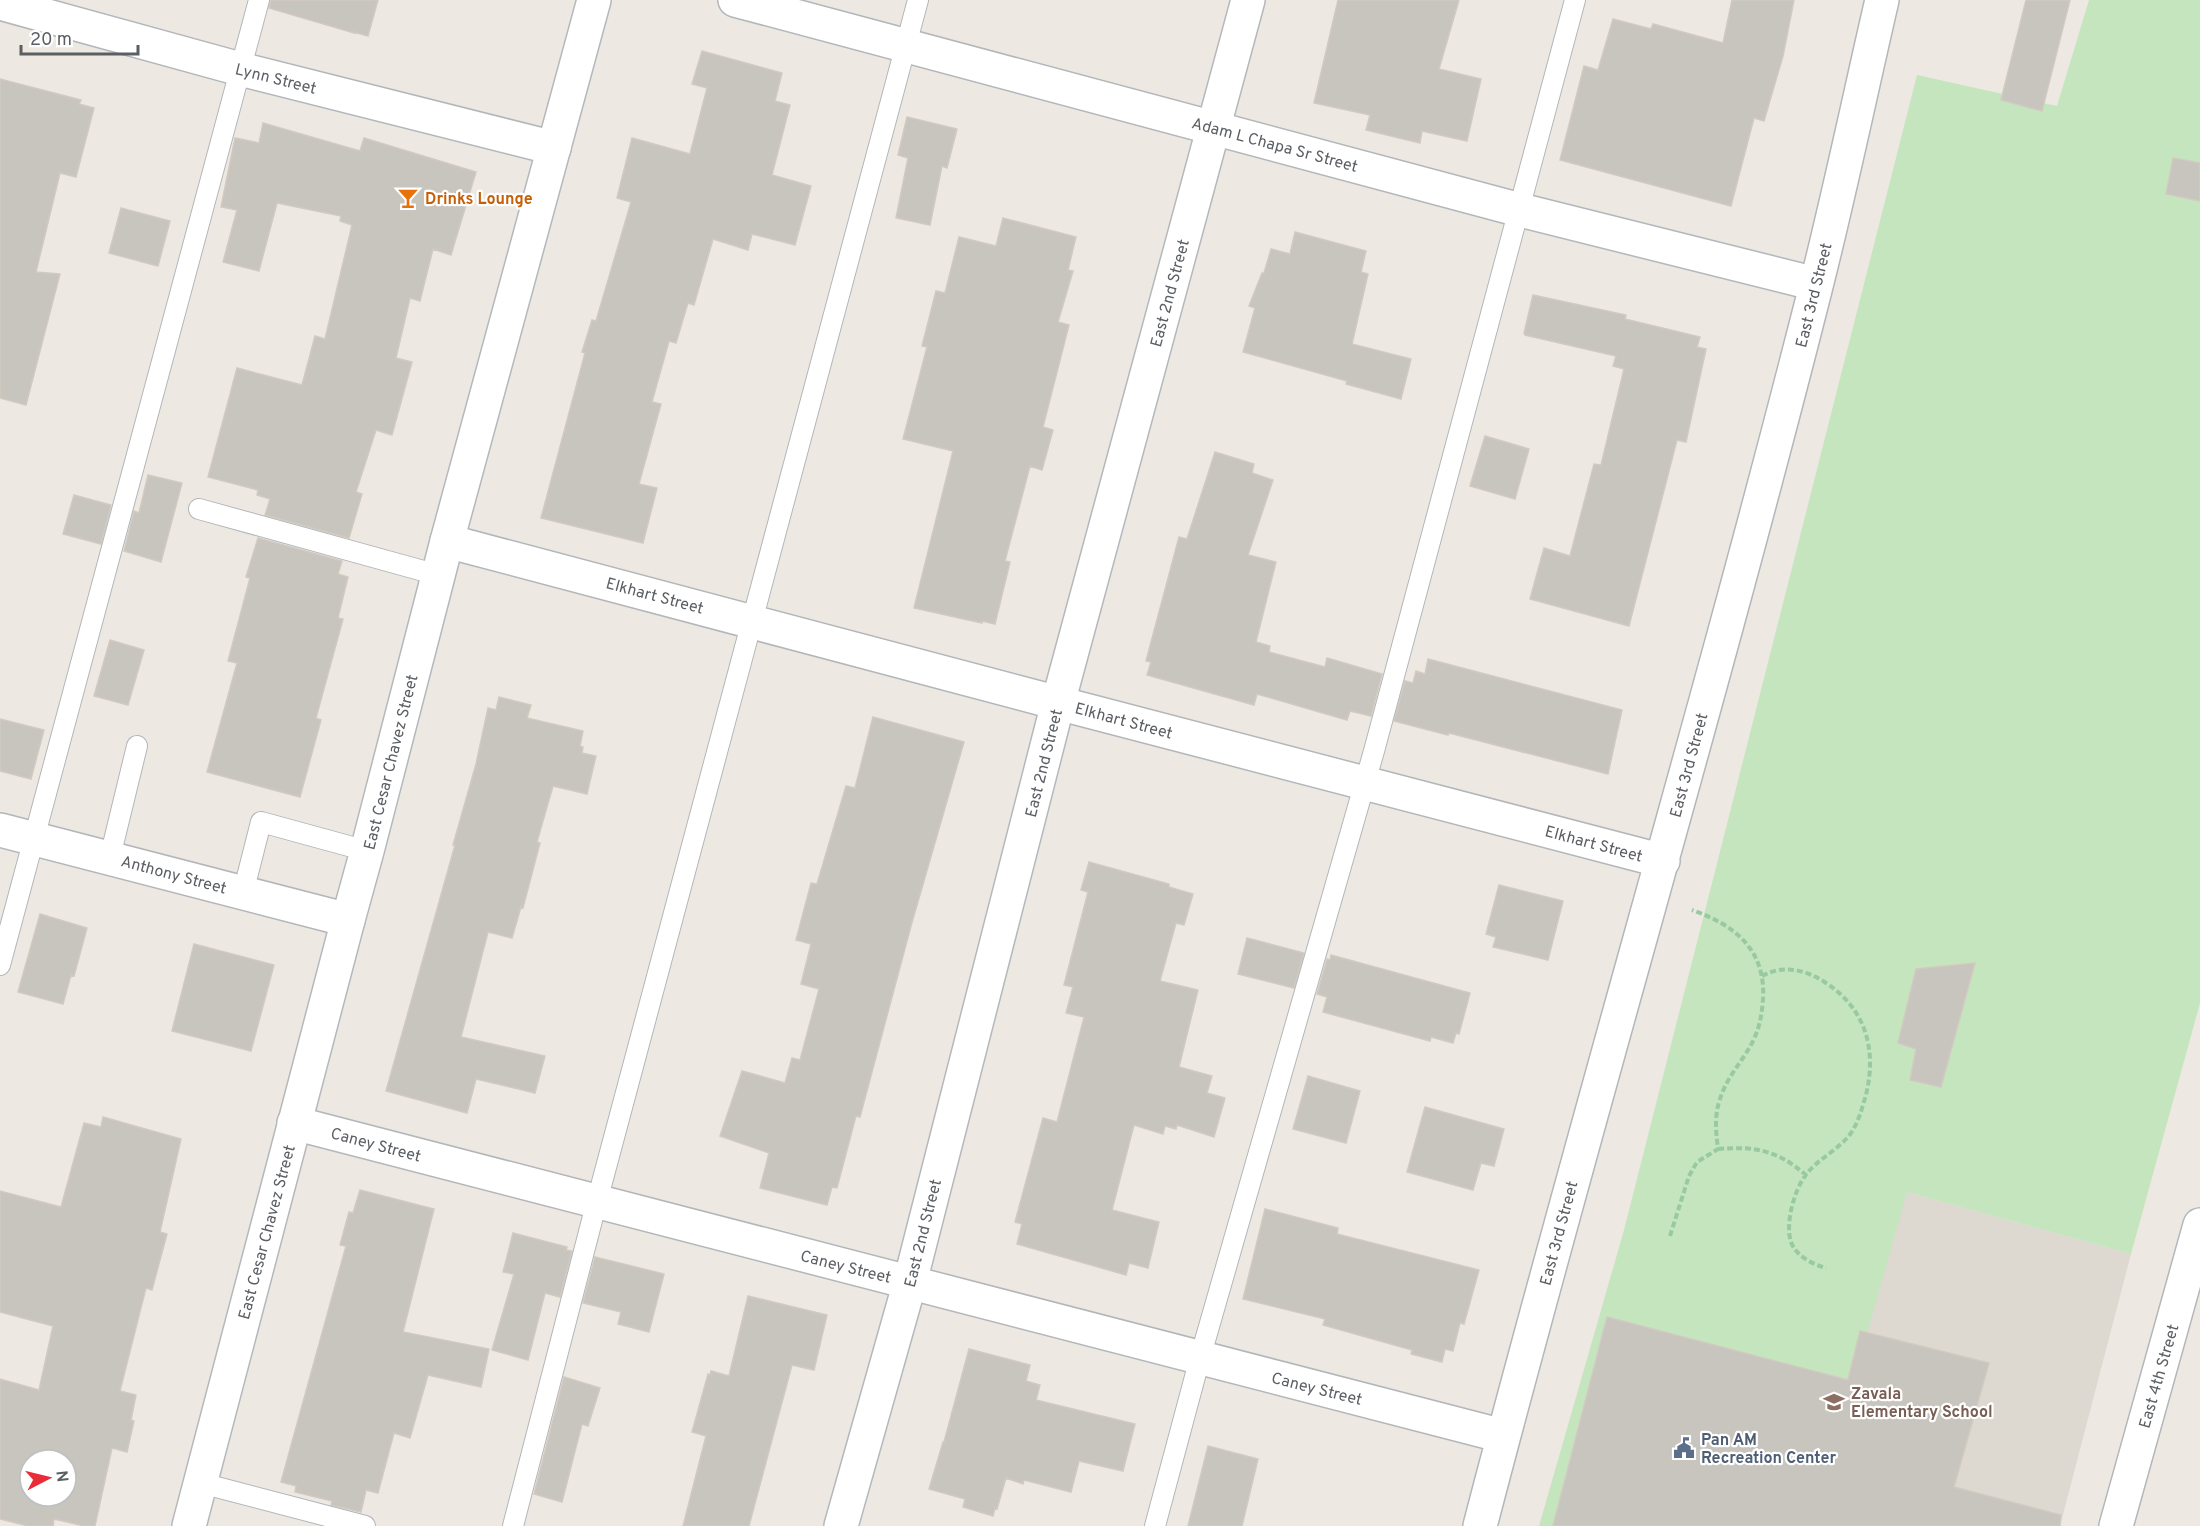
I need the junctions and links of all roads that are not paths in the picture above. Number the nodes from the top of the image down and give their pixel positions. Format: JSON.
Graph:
{"nodes":[{"id":1,"x":259,"y":0,"type":"edge"},
{"id":2,"x":594,"y":0,"type":"edge"},
{"id":3,"x":735,"y":0,"type":"edge"},
{"id":4,"x":918,"y":0,"type":"edge"},
{"id":5,"x":1248,"y":0,"type":"edge"},
{"id":6,"x":1575,"y":0,"type":"edge"},
{"id":7,"x":1882,"y":0,"type":"edge"},
{"id":8,"x":0,"y":3,"type":"edge"},
{"id":9,"x":907,"y":44,"type":"junction"},
{"id":10,"x":240,"y":69,"type":"junction"},
{"id":11,"x":1214,"y":127,"type":"junction"},
{"id":12,"x":554,"y":148,"type":"junction"},
{"id":13,"x":1520,"y":210,"type":"junction"},
{"id":14,"x":1816,"y":284,"type":"junction"},
{"id":15,"x":199,"y":509,"type":"dead end"},
{"id":16,"x":447,"y":541,"type":"junction"},
{"id":17,"x":438,"y":575,"type":"junction"},
{"id":18,"x":754,"y":621,"type":"junction"},
{"id":19,"x":1058,"y":703,"type":"junction"},
{"id":20,"x":137,"y":746,"type":"dead end"},
{"id":21,"x":1364,"y":782,"type":"junction"},
{"id":22,"x":0,"y":830,"type":"edge"},
{"id":23,"x":33,"y":838,"type":"junction"},
{"id":24,"x":367,"y":851,"type":"junction"},
{"id":25,"x":110,"y":857,"type":"junction"},
{"id":26,"x":1663,"y":861,"type":"junction"},
{"id":27,"x":243,"y":893,"type":"junction"},
{"id":28,"x":348,"y":920,"type":"junction"},
{"id":29,"x":0,"y":965,"type":"edge"},
{"id":30,"x":294,"y":1123,"type":"junction"},
{"id":31,"x":597,"y":1201,"type":"junction"},
{"id":32,"x":2200,"y":1225,"type":"edge"},
{"id":33,"x":910,"y":1282,"type":"junction"},
{"id":34,"x":1200,"y":1358,"type":"junction"},
{"id":35,"x":1503,"y":1436,"type":"junction"},
{"id":36,"x":201,"y":1483,"type":"junction"},
{"id":37,"x":189,"y":1526,"type":"edge"},
{"id":38,"x":365,"y":1526,"type":"edge"},
{"id":39,"x":513,"y":1526,"type":"edge"},
{"id":40,"x":841,"y":1526,"type":"edge"},
{"id":41,"x":1155,"y":1526,"type":"edge"},
{"id":42,"x":1480,"y":1526,"type":"edge"},
{"id":43,"x":2116,"y":1526,"type":"edge"}],
"edges":[{"from":1,"to":10,"type":"lane"},
{"from":2,"to":12,"type":"street","name":"East Cesar Chavez Street"},
{"from":3,"to":9,"type":"street","name":"Adam L Chapa Sr Street"},
{"from":4,"to":9,"type":"lane"},
{"from":5,"to":11,"type":"street","name":"East 2nd Street"},
{"from":6,"to":13,"type":"lane"},
{"from":7,"to":14,"type":"street","name":"East 3rd Street"},
{"from":8,"to":10,"type":"street","name":"Lynn Street"},
{"from":9,"to":11,"type":"street","name":"Adam L Chapa Sr Street"},
{"from":9,"to":18,"type":"lane"},
{"from":10,"to":12,"type":"street","name":"Lynn Street"},
{"from":10,"to":23,"type":"lane"},
{"from":11,"to":13,"type":"street","name":"Adam L Chapa Sr Street"},
{"from":11,"to":19,"type":"street","name":"East 2nd Street"},
{"from":12,"to":16,"type":"street","name":"East Cesar Chavez Street"},
{"from":13,"to":14,"type":"street","name":"Adam L Chapa Sr Street"},
{"from":13,"to":21,"type":"lane"},
{"from":14,"to":26,"type":"street","name":"East 3rd Street"},
{"from":15,"to":17,"type":"lane"},
{"from":16,"to":17,"type":"street","name":"East Cesar Chavez Street"},
{"from":16,"to":18,"type":"street","name":"Elkhart Street"},
{"from":17,"to":24,"type":"street","name":"East Cesar Chavez Street"},
{"from":18,"to":19,"type":"street","name":"Elkhart Street"},
{"from":18,"to":31,"type":"lane"},
{"from":19,"to":21,"type":"street","name":"Elkhart Street"},
{"from":19,"to":33,"type":"street","name":"East 2nd Street"},
{"from":20,"to":25,"type":"lane"},
{"from":21,"to":26,"type":"street","name":"Elkhart Street"},
{"from":21,"to":34,"type":"lane"},
{"from":22,"to":23,"type":"street","name":"Anthony Street"},
{"from":23,"to":25,"type":"street","name":"Anthony Street"},
{"from":23,"to":29,"type":"lane"},
{"from":24,"to":27,"type":"lane"},
{"from":24,"to":28,"type":"street","name":"East Cesar Chavez Street"},
{"from":25,"to":27,"type":"street","name":"Anthony Street"},
{"from":26,"to":35,"type":"street","name":"East 3rd Street"},
{"from":27,"to":28,"type":"street","name":"Anthony Street"},
{"from":28,"to":30,"type":"street","name":"East Cesar Chavez Street"},
{"from":30,"to":31,"type":"street","name":"Caney Street"},
{"from":30,"to":36,"type":"street","name":"East Cesar Chavez Street"},
{"from":31,"to":33,"type":"street","name":"Caney Street"},
{"from":31,"to":39,"type":"lane"},
{"from":32,"to":43,"type":"street","name":"East 4th Street"},
{"from":33,"to":34,"type":"street","name":"Caney Street"},
{"from":33,"to":40,"type":"street","name":"East 2nd Street"},
{"from":34,"to":35,"type":"street","name":"Caney Street"},
{"from":34,"to":41,"type":"lane"},
{"from":35,"to":42,"type":"street","name":"East 3rd Street"},
{"from":36,"to":37,"type":"street","name":"East Cesar Chavez Street"},
{"from":36,"to":38,"type":"lane"}]}
